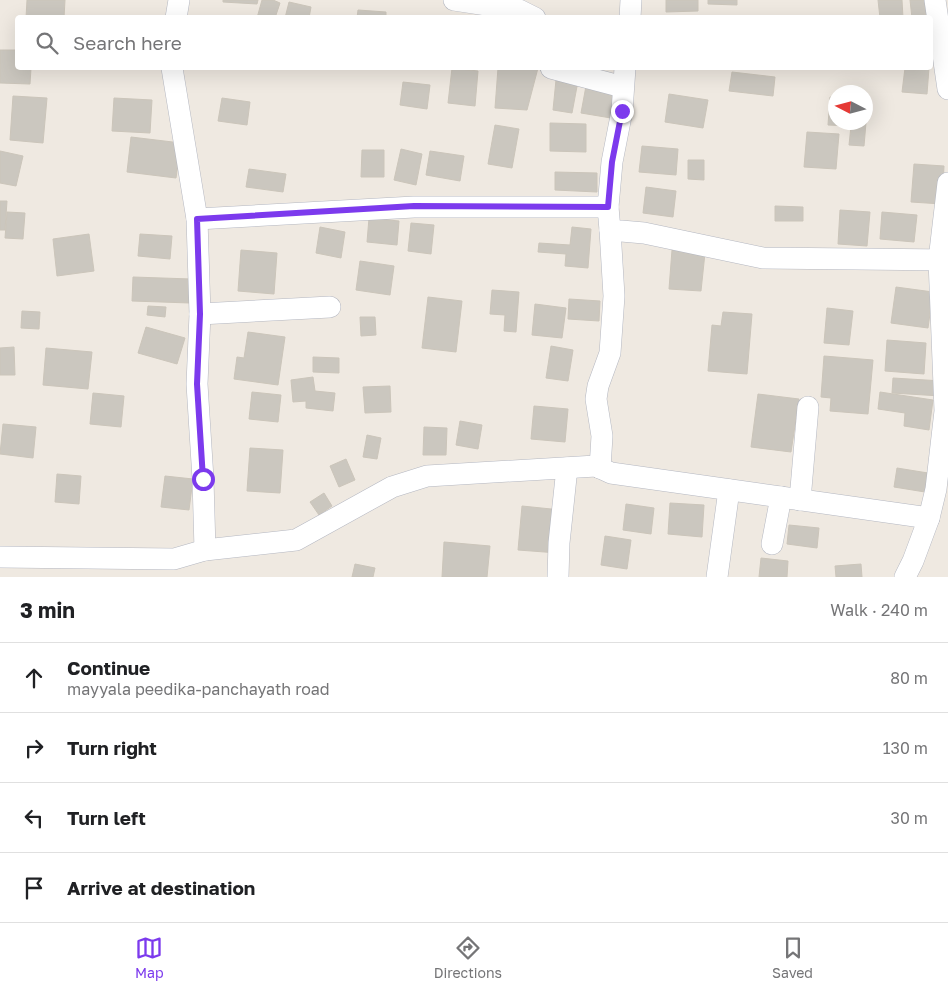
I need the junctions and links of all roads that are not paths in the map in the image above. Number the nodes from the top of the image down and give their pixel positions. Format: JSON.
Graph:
{"nodes":[{"id":1,"x":179,"y":0,"type":"edge"},
{"id":2,"x":454,"y":0,"type":"edge"},
{"id":3,"x":631,"y":0,"type":"edge"},
{"id":4,"x":935,"y":0,"type":"edge"},
{"id":5,"x":176,"y":15,"type":"edge"},
{"id":6,"x":529,"y":15,"type":"edge"},
{"id":7,"x":630,"y":15,"type":"edge"},
{"id":8,"x":172,"y":70,"type":"edge"},
{"id":9,"x":567,"y":70,"type":"edge"},
{"id":10,"x":624,"y":77,"type":"edge"},
{"id":11,"x":948,"y":89,"type":"edge"},
{"id":12,"x":948,"y":183,"type":"edge"},
{"id":13,"x":608,"y":207,"type":"junction"},
{"id":14,"x":197,"y":219,"type":"junction"},
{"id":15,"x":610,"y":230,"type":"junction"},
{"id":16,"x":943,"y":260,"type":"edge"},
{"id":17,"x":330,"y":306,"type":"dead end"},
{"id":18,"x":200,"y":314,"type":"junction"},
{"id":19,"x":808,"y":407,"type":"dead end"},
{"id":20,"x":567,"y":468,"type":"junction"},
{"id":21,"x":600,"y":468,"type":"junction"},
{"id":22,"x":729,"y":490,"type":"junction"},
{"id":23,"x":791,"y":499,"type":"junction"},
{"id":24,"x":929,"y":518,"type":"junction"},
{"id":25,"x":772,"y":544,"type":"dead end"},
{"id":26,"x":205,"y":550,"type":"junction"},
{"id":27,"x":0,"y":557,"type":"edge"},
{"id":28,"x":175,"y":568,"type":"edge"},
{"id":29,"x":558,"y":577,"type":"edge"},
{"id":30,"x":717,"y":577,"type":"edge"},
{"id":31,"x":905,"y":577,"type":"edge"}],
"edges":[{"from":1,"to":5,"type":"street"},
{"from":2,"to":6,"type":"street"},
{"from":3,"to":7,"type":"street"},
{"from":4,"to":11,"type":"street"},
{"from":8,"to":14,"type":"street"},
{"from":9,"to":10,"type":"street"},
{"from":10,"to":13,"type":"street"},
{"from":12,"to":16,"type":"street"},
{"from":13,"to":14,"type":"street"},
{"from":13,"to":15,"type":"street"},
{"from":14,"to":18,"type":"street"},
{"from":15,"to":16,"type":"street"},
{"from":15,"to":21,"type":"street"},
{"from":16,"to":24,"type":"street"},
{"from":17,"to":18,"type":"street"},
{"from":18,"to":26,"type":"street"},
{"from":19,"to":23,"type":"street"},
{"from":20,"to":21,"type":"street"},
{"from":20,"to":26,"type":"street"},
{"from":20,"to":29,"type":"street"},
{"from":21,"to":22,"type":"street"},
{"from":22,"to":23,"type":"street"},
{"from":22,"to":30,"type":"street"},
{"from":23,"to":24,"type":"street"},
{"from":23,"to":25,"type":"street"},
{"from":24,"to":31,"type":"street"},
{"from":26,"to":28,"type":"street"},
{"from":27,"to":28,"type":"street"}]}
